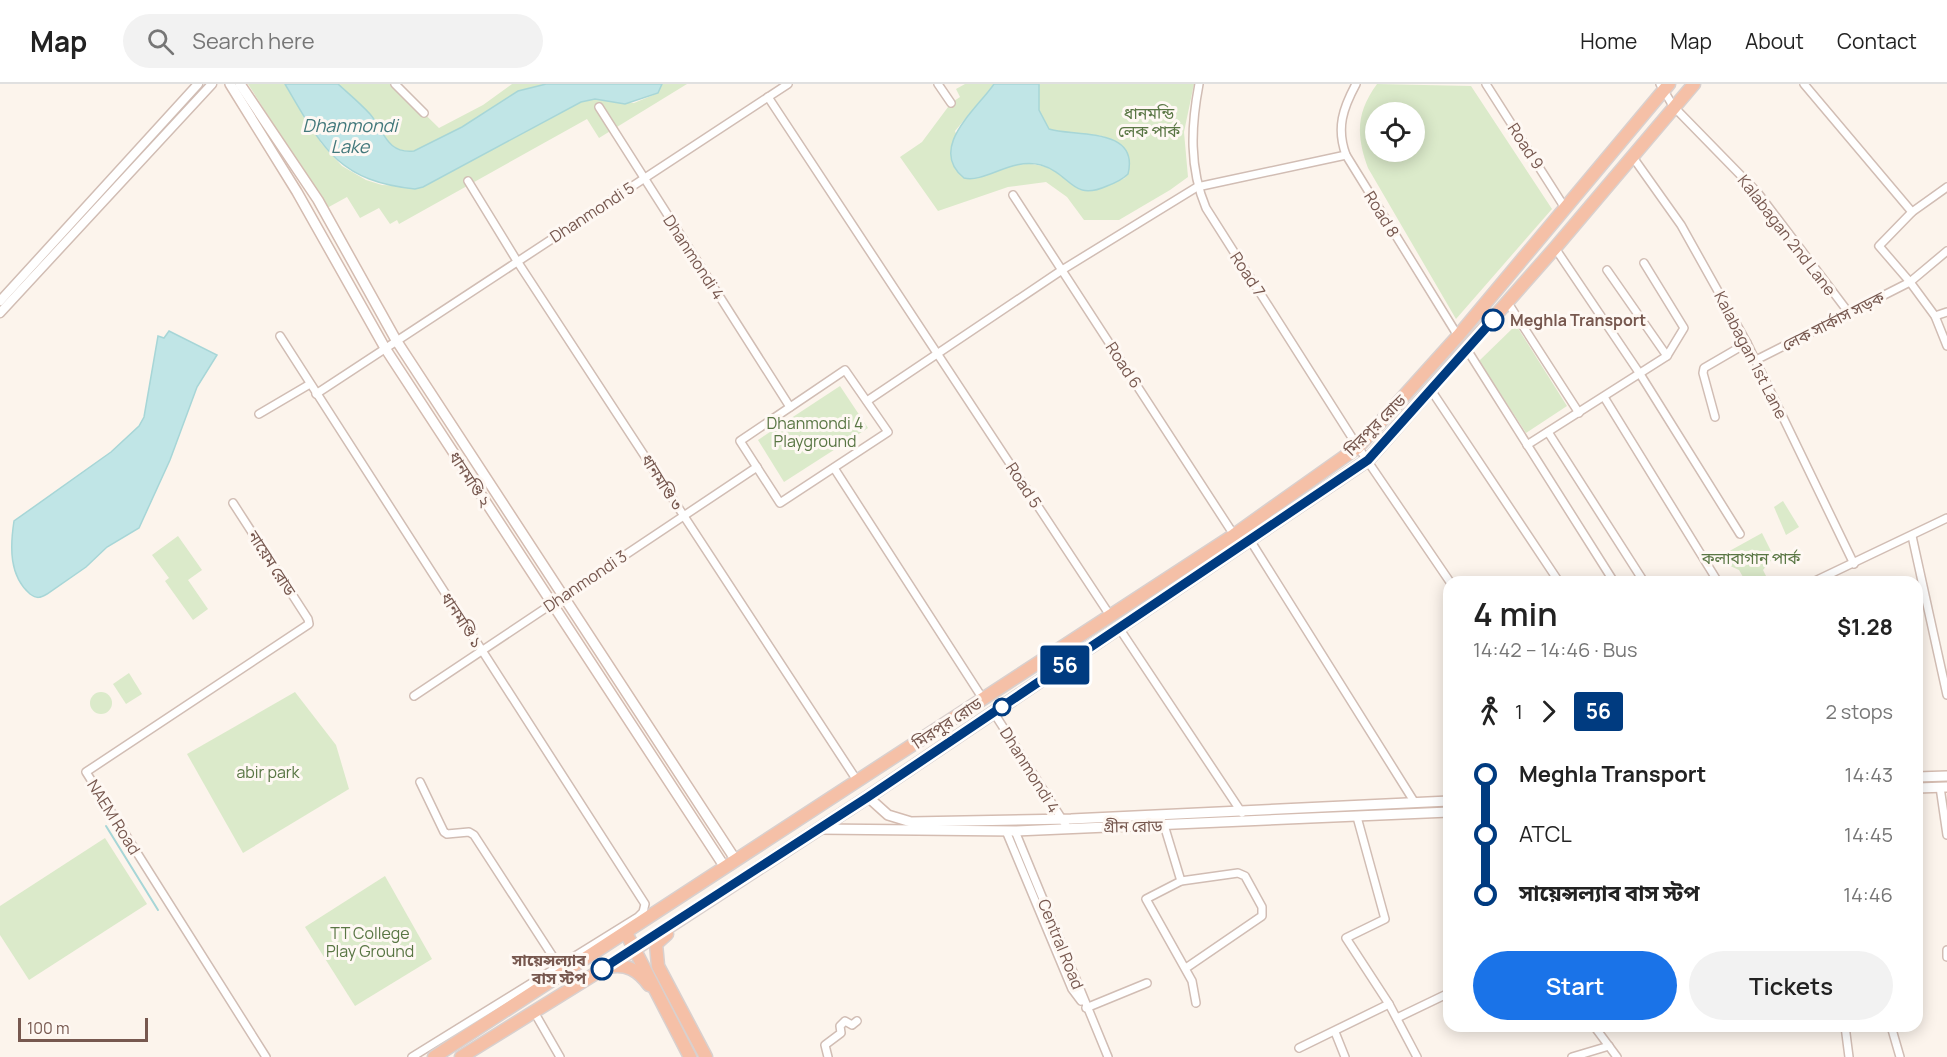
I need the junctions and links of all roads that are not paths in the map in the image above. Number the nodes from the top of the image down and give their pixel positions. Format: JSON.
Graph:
{"nodes":[{"id":1,"x":198,"y":84,"type":"edge"},
{"id":2,"x":212,"y":84,"type":"edge"},
{"id":3,"x":230,"y":84,"type":"edge"},
{"id":4,"x":240,"y":84,"type":"edge"},
{"id":5,"x":395,"y":84,"type":"edge"},
{"id":6,"x":788,"y":84,"type":"edge"},
{"id":7,"x":938,"y":84,"type":"edge"},
{"id":8,"x":1199,"y":84,"type":"edge"},
{"id":9,"x":1356,"y":84,"type":"edge"},
{"id":10,"x":1486,"y":84,"type":"edge"},
{"id":11,"x":1694,"y":84,"type":"edge"},
{"id":12,"x":1804,"y":84,"type":"edge"},
{"id":13,"x":1664,"y":86,"type":"edge"},
{"id":14,"x":768,"y":97,"type":"junction"},
{"id":15,"x":951,"y":103,"type":"dead end"},
{"id":16,"x":1673,"y":106,"type":"junction"},
{"id":17,"x":599,"y":107,"type":"dead end"},
{"id":18,"x":424,"y":113,"type":"dead end"},
{"id":19,"x":1346,"y":155,"type":"junction"},
{"id":20,"x":1632,"y":156,"type":"junction"},
{"id":21,"x":643,"y":178,"type":"junction"},
{"id":22,"x":468,"y":181,"type":"dead end"},
{"id":23,"x":1197,"y":187,"type":"junction"},
{"id":24,"x":1947,"y":187,"type":"edge"},
{"id":25,"x":1013,"y":195,"type":"dead end"},
{"id":26,"x":97,"y":204,"type":"junction"},
{"id":27,"x":1565,"y":208,"type":"junction"},
{"id":28,"x":1912,"y":212,"type":"junction"},
{"id":29,"x":1555,"y":248,"type":"junction"},
{"id":30,"x":1947,"y":251,"type":"edge"},
{"id":31,"x":517,"y":261,"type":"junction"},
{"id":32,"x":1644,"y":263,"type":"dead end"},
{"id":33,"x":37,"y":269,"type":"junction"},
{"id":34,"x":1062,"y":270,"type":"junction"},
{"id":35,"x":1608,"y":270,"type":"dead end"},
{"id":36,"x":1910,"y":282,"type":"junction"},
{"id":37,"x":0,"y":301,"type":"edge"},
{"id":38,"x":1508,"y":303,"type":"junction"},
{"id":39,"x":1947,"y":312,"type":"edge"},
{"id":40,"x":1849,"y":313,"type":"junction"},
{"id":41,"x":0,"y":314,"type":"edge"},
{"id":42,"x":1935,"y":316,"type":"junction"},
{"id":43,"x":280,"y":336,"type":"dead end"},
{"id":44,"x":1458,"y":336,"type":"junction"},
{"id":45,"x":396,"y":340,"type":"junction"},
{"id":46,"x":1747,"y":343,"type":"junction"},
{"id":47,"x":1947,"y":346,"type":"edge"},
{"id":48,"x":385,"y":348,"type":"junction"},
{"id":49,"x":1468,"y":350,"type":"junction"},
{"id":50,"x":937,"y":353,"type":"junction"},
{"id":51,"x":1667,"y":356,"type":"junction"},
{"id":52,"x":1756,"y":360,"type":"junction"},
{"id":53,"x":1640,"y":374,"type":"junction"},
{"id":54,"x":310,"y":384,"type":"junction"},
{"id":55,"x":1431,"y":390,"type":"junction"},
{"id":56,"x":316,"y":393,"type":"junction"},
{"id":57,"x":1604,"y":397,"type":"junction"},
{"id":58,"x":867,"y":401,"type":"junction"},
{"id":59,"x":790,"y":407,"type":"junction"},
{"id":60,"x":1579,"y":413,"type":"junction"},
{"id":61,"x":259,"y":414,"type":"dead end"},
{"id":62,"x":1714,"y":417,"type":"dead end"},
{"id":63,"x":1548,"y":432,"type":"junction"},
{"id":64,"x":1527,"y":445,"type":"junction"},
{"id":65,"x":1358,"y":447,"type":"junction"},
{"id":66,"x":1368,"y":460,"type":"junction"},
{"id":67,"x":757,"y":467,"type":"junction"},
{"id":68,"x":834,"y":468,"type":"junction"},
{"id":69,"x":233,"y":503,"type":"dead end"},
{"id":70,"x":682,"y":515,"type":"junction"},
{"id":71,"x":1947,"y":518,"type":"edge"},
{"id":72,"x":1740,"y":534,"type":"dead end"},
{"id":73,"x":1234,"y":536,"type":"junction"},
{"id":74,"x":1912,"y":536,"type":"junction"},
{"id":75,"x":1250,"y":540,"type":"junction"},
{"id":76,"x":1854,"y":564,"type":"junction"},
{"id":77,"x":1446,"y":576,"type":"edge"},
{"id":78,"x":1555,"y":576,"type":"edge"},
{"id":79,"x":1610,"y":576,"type":"edge"},
{"id":80,"x":1640,"y":576,"type":"edge"},
{"id":81,"x":1714,"y":576,"type":"edge"},
{"id":82,"x":1827,"y":576,"type":"edge"},
{"id":83,"x":1921,"y":576,"type":"edge"},
{"id":84,"x":1923,"y":586,"type":"edge"},
{"id":85,"x":563,"y":596,"type":"junction"},
{"id":86,"x":552,"y":604,"type":"junction"},
{"id":87,"x":1111,"y":616,"type":"junction"},
{"id":88,"x":309,"y":624,"type":"joint"},
{"id":89,"x":1119,"y":628,"type":"junction"},
{"id":90,"x":482,"y":651,"type":"junction"},
{"id":91,"x":1947,"y":695,"type":"edge"},
{"id":92,"x":414,"y":696,"type":"dead end"},
{"id":93,"x":983,"y":699,"type":"junction"},
{"id":94,"x":994,"y":713,"type":"junction"},
{"id":95,"x":1947,"y":776,"type":"edge"},
{"id":96,"x":1923,"y":777,"type":"edge"},
{"id":97,"x":420,"y":782,"type":"dead end"},
{"id":98,"x":858,"y":782,"type":"junction"},
{"id":99,"x":1944,"y":787,"type":"edge"},
{"id":100,"x":1923,"y":789,"type":"edge"},
{"id":101,"x":868,"y":797,"type":"junction"},
{"id":102,"x":1443,"y":801,"type":"edge"},
{"id":103,"x":1415,"y":803,"type":"junction"},
{"id":104,"x":1240,"y":809,"type":"junction"},
{"id":105,"x":1443,"y":812,"type":"edge"},
{"id":106,"x":1357,"y":817,"type":"junction"},
{"id":107,"x":1248,"y":821,"type":"junction"},
{"id":108,"x":1064,"y":823,"type":"junction"},
{"id":109,"x":1164,"y":825,"type":"junction"},
{"id":110,"x":817,"y":829,"type":"junction"},
{"id":111,"x":1010,"y":831,"type":"junction"},
{"id":112,"x":1947,"y":835,"type":"edge"},
{"id":113,"x":729,"y":862,"type":"junction"},
{"id":114,"x":744,"y":877,"type":"junction"},
{"id":115,"x":1181,"y":881,"type":"junction"},
{"id":116,"x":626,"y":933,"type":"junction"},
{"id":117,"x":635,"y":949,"type":"junction"},
{"id":118,"x":1947,"y":950,"type":"edge"},
{"id":119,"x":1947,"y":957,"type":"edge"},
{"id":120,"x":1186,"y":968,"type":"junction"},
{"id":121,"x":602,"y":969,"type":"junction"},
{"id":122,"x":562,"y":970,"type":"junction"},
{"id":123,"x":1147,"y":983,"type":"dead end"},
{"id":124,"x":1443,"y":996,"type":"edge"},
{"id":125,"x":1196,"y":1003,"type":"dead end"},
{"id":126,"x":1389,"y":1004,"type":"junction"},
{"id":127,"x":1086,"y":1008,"type":"junction"},
{"id":128,"x":533,"y":1010,"type":"junction"},
{"id":129,"x":667,"y":1011,"type":"junction"},
{"id":130,"x":1397,"y":1018,"type":"junction"},
{"id":131,"x":857,"y":1021,"type":"dead end"},
{"id":132,"x":1335,"y":1032,"type":"junction"},
{"id":133,"x":1599,"y":1032,"type":"edge"},
{"id":134,"x":1846,"y":1032,"type":"edge"},
{"id":135,"x":1894,"y":1032,"type":"edge"},
{"id":136,"x":1610,"y":1046,"type":"junction"},
{"id":137,"x":1299,"y":1048,"type":"dead end"},
{"id":138,"x":463,"y":1056,"type":"edge"},
{"id":139,"x":266,"y":1057,"type":"edge"},
{"id":140,"x":412,"y":1057,"type":"edge"},
{"id":141,"x":434,"y":1057,"type":"edge"},
{"id":142,"x":560,"y":1057,"type":"edge"},
{"id":143,"x":690,"y":1057,"type":"edge"},
{"id":144,"x":706,"y":1057,"type":"edge"},
{"id":145,"x":828,"y":1057,"type":"edge"},
{"id":146,"x":1108,"y":1057,"type":"edge"},
{"id":147,"x":1345,"y":1057,"type":"edge"},
{"id":148,"x":1417,"y":1057,"type":"edge"},
{"id":149,"x":1572,"y":1057,"type":"edge"},
{"id":150,"x":1617,"y":1057,"type":"edge"},
{"id":151,"x":1849,"y":1057,"type":"edge"},
{"id":152,"x":1900,"y":1057,"type":"edge"}],
"edges":[{"from":1,"to":26,"type":"street"},
{"from":2,"to":26,"type":"street"},
{"from":3,"to":48,"type":"main road","name":"ধানমণ্ডি ২"},
{"from":4,"to":45,"type":"main road","name":"ধানমণ্ডি ২"},
{"from":5,"to":18,"type":"street"},
{"from":6,"to":14,"type":"street","name":"Dhanmondi 5"},
{"from":7,"to":15,"type":"street"},
{"from":8,"to":23,"type":"street","name":"Road 7"},
{"from":9,"to":19,"type":"street","name":"Road 8"},
{"from":10,"to":27,"type":"street","name":"Road 9"},
{"from":11,"to":16,"type":"highway","name":"মিরপুর রোড"},
{"from":12,"to":28,"type":"street"},
{"from":13,"to":16,"type":"street","name":"Kalabagan 2nd Lane"},
{"from":13,"to":27,"type":"highway","name":"মিরপুর রোড"},
{"from":14,"to":21,"type":"street","name":"Dhanmondi 5"},
{"from":14,"to":50,"type":"street","name":"Road 5"},
{"from":16,"to":20,"type":"highway","name":"মিরপুর রোড"},
{"from":16,"to":40,"type":"street","name":"Kalabagan 2nd Lane"},
{"from":17,"to":21,"type":"street","name":"Dhanmondi 4"},
{"from":19,"to":23,"type":"street"},
{"from":19,"to":44,"type":"street","name":"Road 8"},
{"from":20,"to":29,"type":"highway","name":"মিরপুর রোড"},
{"from":20,"to":46,"type":"street","name":"Kalabagan 1st Lane"},
{"from":21,"to":31,"type":"street","name":"Dhanmondi 5"},
{"from":21,"to":59,"type":"street","name":"Dhanmondi 4"},
{"from":22,"to":31,"type":"street","name":"ধানমণ্ডি ৩"},
{"from":23,"to":34,"type":"street"},
{"from":23,"to":65,"type":"street","name":"Road 7"},
{"from":24,"to":28,"type":"street"},
{"from":25,"to":34,"type":"street","name":"Road 6"},
{"from":26,"to":33,"type":"street"},
{"from":27,"to":44,"type":"highway","name":"মিরপুর রোড"},
{"from":28,"to":36,"type":"street"},
{"from":29,"to":38,"type":"highway","name":"মিরপুর রোড"},
{"from":29,"to":53,"type":"street"},
{"from":30,"to":36,"type":"street","name":"লেক সার্কাস সড়ক"},
{"from":31,"to":45,"type":"street","name":"Dhanmondi 5"},
{"from":31,"to":70,"type":"street","name":"ধানমণ্ডি ৩"},
{"from":32,"to":51,"type":"street"},
{"from":33,"to":37,"type":"street"},
{"from":33,"to":41,"type":"street"},
{"from":34,"to":50,"type":"street"},
{"from":34,"to":73,"type":"street","name":"Road 6"},
{"from":35,"to":51,"type":"street"},
{"from":36,"to":40,"type":"street","name":"লেক সার্কাস সড়ক"},
{"from":36,"to":42,"type":"street"},
{"from":38,"to":49,"type":"highway","name":"মিরপুর রোড"},
{"from":38,"to":60,"type":"street"},
{"from":39,"to":42,"type":"street"},
{"from":40,"to":52,"type":"street","name":"লেক সার্কাস সড়ক"},
{"from":42,"to":47,"type":"street"},
{"from":43,"to":54,"type":"street","name":"ধানমণ্ডি ১"},
{"from":44,"to":49,"type":"street","name":"Road 8"},
{"from":44,"to":65,"type":"highway","name":"মিরপুর রোড"},
{"from":45,"to":48,"type":"street"},
{"from":45,"to":85,"type":"main road","name":"ধানমণ্ডি ২"},
{"from":46,"to":52,"type":"street","name":"Kalabagan 1st Lane"},
{"from":46,"to":62,"type":"street"},
{"from":48,"to":56,"type":"street"},
{"from":48,"to":86,"type":"main road","name":"ধানমণ্ডি ২"},
{"from":49,"to":55,"type":"highway","name":"মিরপুর রোড"},
{"from":49,"to":64,"type":"street","name":"Road 8"},
{"from":50,"to":58,"type":"street"},
{"from":50,"to":87,"type":"street","name":"Road 5"},
{"from":51,"to":53,"type":"street"},
{"from":52,"to":76,"type":"street","name":"Kalabagan 1st Lane"},
{"from":53,"to":57,"type":"street"},
{"from":53,"to":72,"type":"street"},
{"from":54,"to":56,"type":"street","name":"ধানমণ্ডি ১"},
{"from":54,"to":61,"type":"street"},
{"from":55,"to":66,"type":"highway","name":"মিরপুর রোড"},
{"from":55,"to":78,"type":"street"},
{"from":56,"to":90,"type":"street","name":"ধানমণ্ডি ১"},
{"from":57,"to":60,"type":"street"},
{"from":57,"to":81,"type":"street"},
{"from":58,"to":59,"type":"street"},
{"from":58,"to":68,"type":"street"},
{"from":59,"to":67,"type":"street"},
{"from":60,"to":63,"type":"street"},
{"from":63,"to":64,"type":"street"},
{"from":63,"to":80,"type":"street"},
{"from":64,"to":79,"type":"street","name":"Road 8"},
{"from":65,"to":66,"type":"street","name":"Road 7"},
{"from":65,"to":73,"type":"highway","name":"মিরপুর রোড"},
{"from":66,"to":75,"type":"highway","name":"মিরপুর রোড"},
{"from":66,"to":77,"type":"street"},
{"from":67,"to":68,"type":"street"},
{"from":67,"to":70,"type":"street","name":"Dhanmondi 3"},
{"from":68,"to":93,"type":"street"},
{"from":69,"to":88,"type":"street","name":"নায়েম রোড"},
{"from":70,"to":85,"type":"street","name":"Dhanmondi 3"},
{"from":70,"to":98,"type":"street","name":"ধানমণ্ডি ৩"},
{"from":71,"to":74,"type":"street"},
{"from":73,"to":87,"type":"highway","name":"মিরপুর রোড"},
{"from":74,"to":76,"type":"street"},
{"from":74,"to":83,"type":"street"},
{"from":75,"to":89,"type":"highway","name":"মিরপুর রোড"},
{"from":75,"to":103,"type":"street"},
{"from":76,"to":82,"type":"street"},
{"from":84,"to":91,"type":"street"},
{"from":85,"to":86,"type":"street","name":"Dhanmondi 3"},
{"from":85,"to":113,"type":"main road","name":"ধানমণ্ডি ২"},
{"from":86,"to":90,"type":"street","name":"Dhanmondi 3"},
{"from":86,"to":113,"type":"main road","name":"ধানমণ্ডি ২"},
{"from":87,"to":93,"type":"highway","name":"মিরপুর রোড"},
{"from":88,"to":139,"type":"street","name":"NAEM Road"},
{"from":89,"to":94,"type":"highway","name":"মিরপুর রোড"},
{"from":89,"to":104,"type":"street"},
{"from":90,"to":92,"type":"street","name":"Dhanmondi 3"},
{"from":90,"to":122,"type":"street","name":"ধানমণ্ডি ১"},
{"from":93,"to":98,"type":"highway","name":"মিরপুর রোড"},
{"from":94,"to":101,"type":"highway","name":"মিরপুর রোড"},
{"from":94,"to":108,"type":"street","name":"Dhanmondi 4"},
{"from":95,"to":96,"type":"main road"},
{"from":97,"to":122,"type":"street"},
{"from":98,"to":101,"type":"highway"},
{"from":98,"to":113,"type":"highway","name":"মিরপুর রোড"},
{"from":99,"to":100,"type":"main road"},
{"from":99,"to":112,"type":"street"},
{"from":101,"to":108,"type":"main road","name":"গ্রীন রোড"},
{"from":101,"to":110,"type":"highway","name":"মিরপুর রোড"},
{"from":102,"to":103,"type":"main road","name":"গ্রীন রোড"},
{"from":103,"to":104,"type":"main road","name":"গ্রীন রোড"},
{"from":104,"to":107,"type":"street"},
{"from":104,"to":108,"type":"main road","name":"গ্রীন রোড"},
{"from":105,"to":106,"type":"main road","name":"গ্রীন রোড"},
{"from":106,"to":107,"type":"main road","name":"গ্রীন রোড"},
{"from":106,"to":126,"type":"street"},
{"from":107,"to":109,"type":"main road","name":"গ্রীন রোড"},
{"from":108,"to":109,"type":"main road","name":"গ্রীন রোড"},
{"from":108,"to":111,"type":"main road","name":"গ্রীন রোড"},
{"from":109,"to":115,"type":"street"},
{"from":110,"to":111,"type":"main road","name":"গ্রীন রোড"},
{"from":110,"to":114,"type":"highway","name":"মিরপুর রোড"},
{"from":111,"to":127,"type":"street","name":"Central Road"},
{"from":113,"to":116,"type":"highway","name":"মিরপুর রোড"},
{"from":114,"to":117,"type":"highway","name":"মিরপুর রোড"},
{"from":114,"to":144,"type":"highway"},
{"from":115,"to":120,"type":"street"},
{"from":115,"to":120,"type":"street"},
{"from":116,"to":117,"type":"highway"},
{"from":116,"to":122,"type":"highway","name":"মিরপুর রোড"},
{"from":117,"to":121,"type":"highway","name":"মিরপুর রোড"},
{"from":117,"to":129,"type":"highway"},
{"from":118,"to":119,"type":"street"},
{"from":120,"to":125,"type":"street"},
{"from":121,"to":128,"type":"highway","name":"মিরপুর রোড"},
{"from":121,"to":129,"type":"highway"},
{"from":122,"to":140,"type":"street"},
{"from":122,"to":141,"type":"highway","name":"মিরপুর রোড"},
{"from":123,"to":127,"type":"street"},
{"from":124,"to":130,"type":"street"},
{"from":126,"to":130,"type":"street"},
{"from":126,"to":132,"type":"street"},
{"from":127,"to":146,"type":"street","name":"Central Road"},
{"from":128,"to":138,"type":"highway","name":"মিরপুর রোড"},
{"from":128,"to":142,"type":"street"},
{"from":129,"to":143,"type":"highway"},
{"from":130,"to":148,"type":"street"},
{"from":131,"to":145,"type":"street"},
{"from":132,"to":137,"type":"street"},
{"from":132,"to":147,"type":"street"},
{"from":133,"to":136,"type":"street"},
{"from":134,"to":151,"type":"street"},
{"from":135,"to":152,"type":"street"},
{"from":136,"to":149,"type":"street"},
{"from":136,"to":150,"type":"street"}]}
